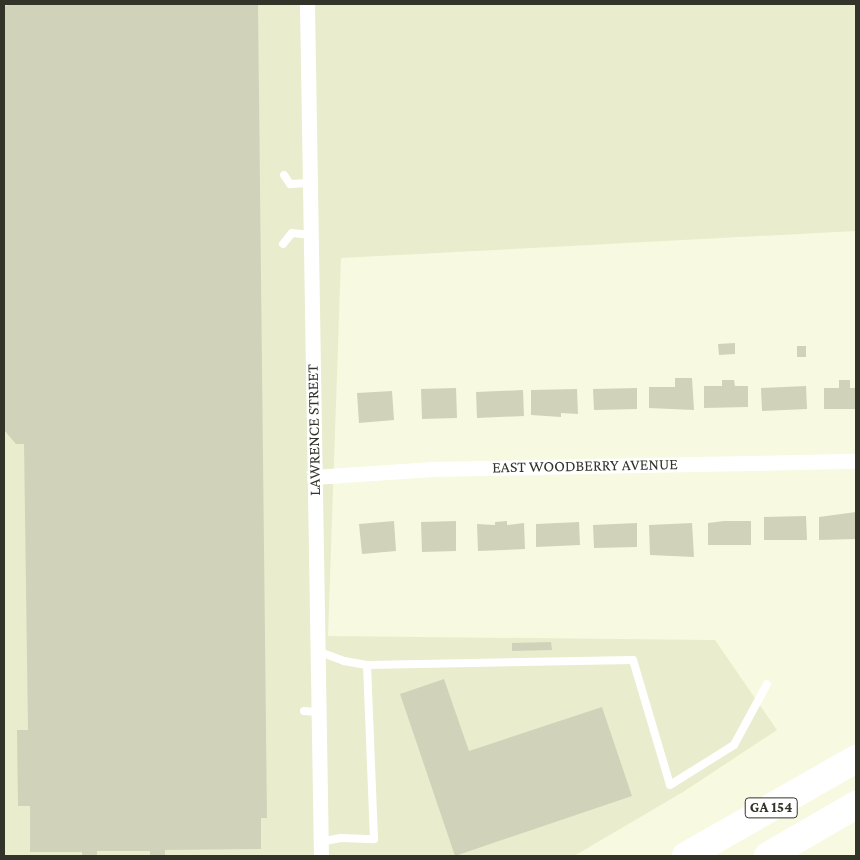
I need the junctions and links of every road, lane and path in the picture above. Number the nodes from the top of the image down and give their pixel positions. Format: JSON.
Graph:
{"nodes":[{"id":1,"x":307,"y":4,"type":"edge"},
{"id":2,"x":284,"y":175,"type":"dead end"},
{"id":3,"x":310,"y":183,"type":"junction"},
{"id":4,"x":310,"y":235,"type":"junction"},
{"id":5,"x":283,"y":244,"type":"dead end"},
{"id":6,"x":856,"y":461,"type":"edge"},
{"id":7,"x":314,"y":477,"type":"junction"},
{"id":8,"x":317,"y":650,"type":"junction"},
{"id":9,"x":367,"y":665,"type":"junction"},
{"id":10,"x":767,"y":684,"type":"dead end"},
{"id":11,"x":856,"y":759,"type":"edge"},
{"id":12,"x":856,"y":805,"type":"edge"},
{"id":13,"x":320,"y":849,"type":"edge"},
{"id":14,"x":686,"y":856,"type":"edge"},
{"id":15,"x":768,"y":856,"type":"edge"}],
"edges":[{"from":1,"to":3,"type":"street","name":"LAWRENCE STREET"},
{"from":2,"to":3,"type":"lane"},
{"from":3,"to":4,"type":"street","name":"LAWRENCE STREET"},
{"from":4,"to":5,"type":"lane"},
{"from":4,"to":7,"type":"street","name":"LAWRENCE STREET"},
{"from":6,"to":7,"type":"street","name":"EAST WOODBERRY AVENUE"},
{"from":7,"to":8,"type":"street","name":"LAWRENCE STREET"},
{"from":8,"to":9,"type":"lane"},
{"from":8,"to":13,"type":"street","name":"LAWRENCE STREET"},
{"from":9,"to":10,"type":"lane"},
{"from":9,"to":13,"type":"lane"},
{"from":11,"to":14,"type":"highway","number":"GA 154"},
{"from":12,"to":15,"type":"highway","number":"GA 154"}]}
